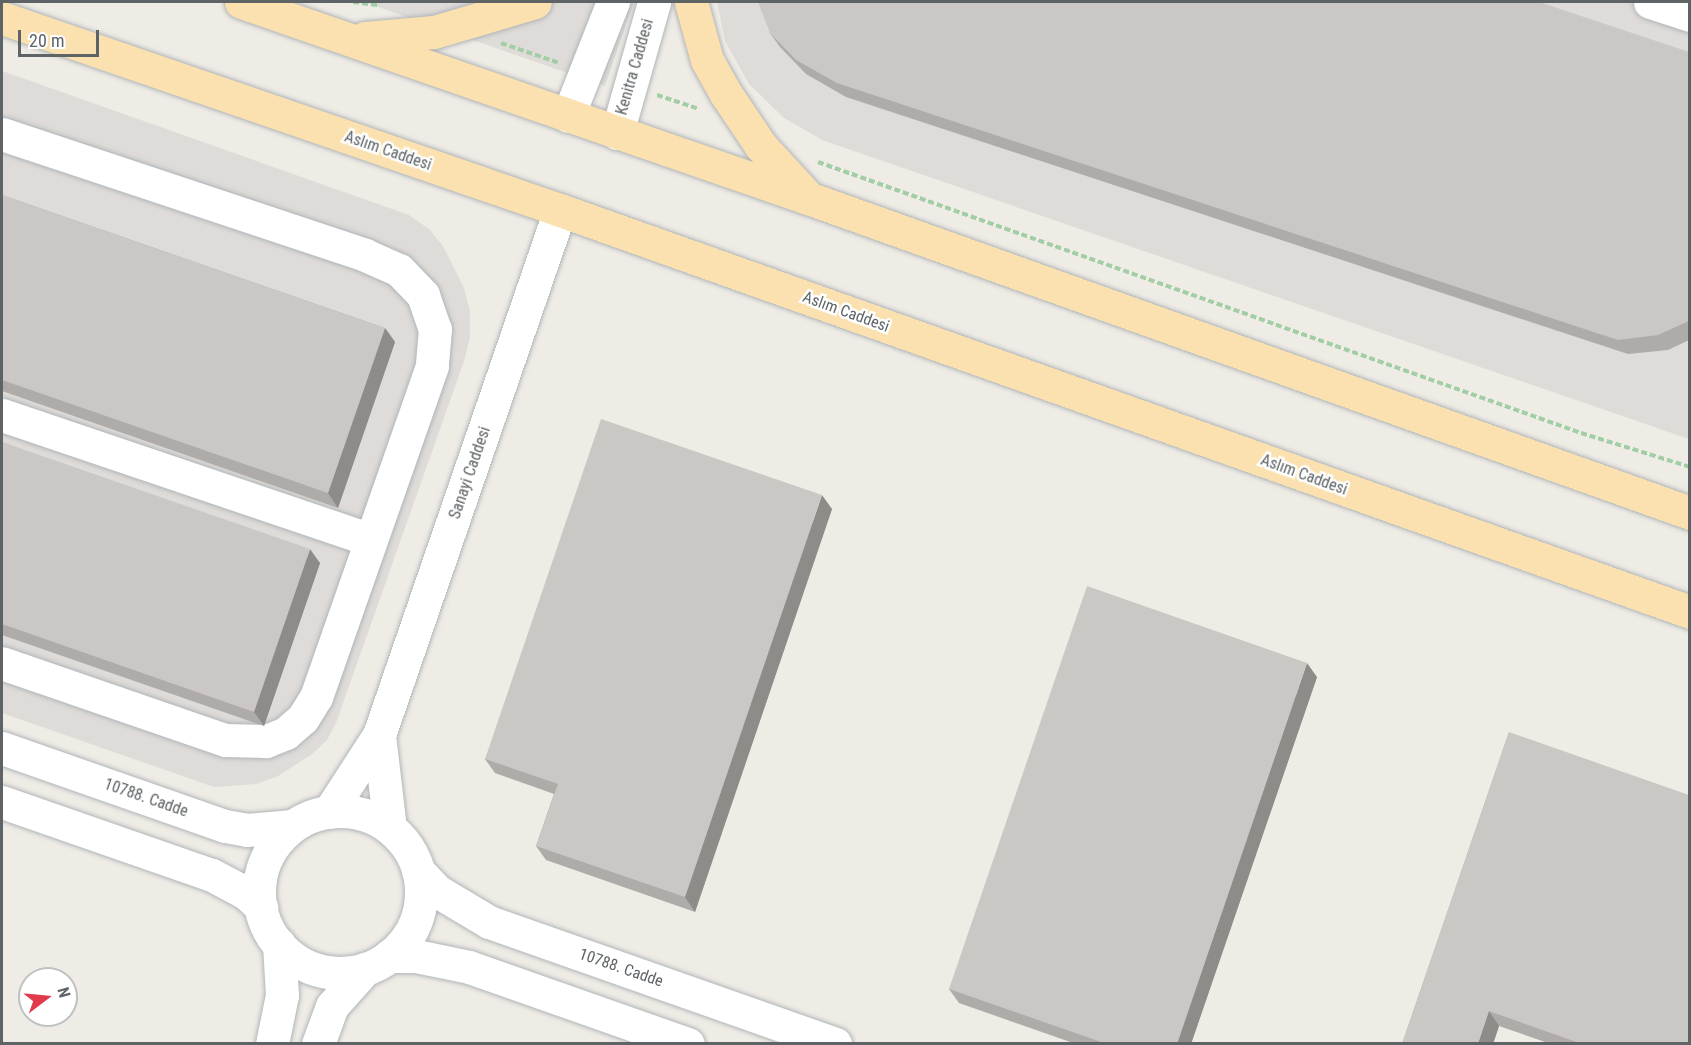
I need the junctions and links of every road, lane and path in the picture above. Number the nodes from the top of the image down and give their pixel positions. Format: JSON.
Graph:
{"nodes":[{"id":1,"x":241,"y":2,"type":"edge"},
{"id":2,"x":353,"y":2,"type":"edge"},
{"id":3,"x":535,"y":2,"type":"edge"},
{"id":4,"x":614,"y":2,"type":"edge"},
{"id":5,"x":654,"y":2,"type":"edge"},
{"id":6,"x":691,"y":2,"type":"edge"},
{"id":7,"x":1650,"y":2,"type":"edge"},
{"id":8,"x":391,"y":5,"type":"dead end"},
{"id":9,"x":1689,"y":15,"type":"edge"},
{"id":10,"x":2,"y":18,"type":"edge"},
{"id":11,"x":464,"y":24,"type":"junction"},
{"id":12,"x":343,"y":37,"type":"junction"},
{"id":13,"x":586,"y":72,"type":"junction"},
{"id":14,"x":629,"y":86,"type":"junction"},
{"id":15,"x":568,"y":116,"type":"junction"},
{"id":16,"x":740,"y":117,"type":"junction"},
{"id":17,"x":617,"y":133,"type":"junction"},
{"id":18,"x":2,"y":134,"type":"edge"},
{"id":19,"x":810,"y":156,"type":"dead end"},
{"id":20,"x":808,"y":198,"type":"junction"},
{"id":21,"x":560,"y":210,"type":"junction"},
{"id":22,"x":2,"y":415,"type":"edge"},
{"id":23,"x":1689,"y":467,"type":"edge"},
{"id":24,"x":1689,"y":513,"type":"edge"},
{"id":25,"x":369,"y":539,"type":"junction"},
{"id":26,"x":1689,"y":612,"type":"edge"},
{"id":27,"x":2,"y":663,"type":"edge"},
{"id":28,"x":379,"y":735,"type":"junction"},
{"id":29,"x":2,"y":748,"type":"edge"},
{"id":30,"x":2,"y":802,"type":"edge"},
{"id":31,"x":329,"y":812,"type":"junction"},
{"id":32,"x":292,"y":826,"type":"junction"},
{"id":33,"x":390,"y":828,"type":"junction"},
{"id":34,"x":418,"y":871,"type":"junction"},
{"id":35,"x":261,"y":907,"type":"junction"},
{"id":36,"x":279,"y":944,"type":"junction"},
{"id":37,"x":377,"y":962,"type":"junction"},
{"id":38,"x":272,"y":1044,"type":"edge"},
{"id":39,"x":318,"y":1044,"type":"edge"},
{"id":40,"x":688,"y":1044,"type":"edge"},
{"id":41,"x":836,"y":1044,"type":"edge"}],
"edges":[{"from":1,"to":12,"type":"main road"},
{"from":2,"to":8,"type":"path"},
{"from":3,"to":11,"type":"main road"},
{"from":4,"to":13,"type":"street"},
{"from":5,"to":14,"type":"street","name":"Kenitra Caddesi"},
{"from":6,"to":16,"type":"main road"},
{"from":7,"to":9,"type":"street"},
{"from":10,"to":21,"type":"main road","name":"Aslım Caddesi"},
{"from":11,"to":12,"type":"main road"},
{"from":11,"to":13,"type":"path"},
{"from":12,"to":15,"type":"main road"},
{"from":13,"to":15,"type":"street"},
{"from":14,"to":16,"type":"path"},
{"from":14,"to":17,"type":"street","name":"Kenitra Caddesi"},
{"from":15,"to":17,"type":"main road"},
{"from":16,"to":20,"type":"main road"},
{"from":17,"to":20,"type":"main road"},
{"from":18,"to":25,"type":"street"},
{"from":19,"to":23,"type":"path"},
{"from":20,"to":24,"type":"main road"},
{"from":21,"to":26,"type":"main road","name":"Aslım Caddesi"},
{"from":21,"to":28,"type":"street","name":"Sanayi Caddesi"},
{"from":22,"to":25,"type":"street"},
{"from":25,"to":27,"type":"street"},
{"from":28,"to":31,"type":"street","name":"Sanayi Caddesi"},
{"from":28,"to":33,"type":"street","name":"Sanayi Caddesi"},
{"from":29,"to":32,"type":"street","name":"10788. Cadde"},
{"from":30,"to":35,"type":"street"},
{"from":31,"to":32,"type":"street"},
{"from":31,"to":33,"type":"street"},
{"from":32,"to":35,"type":"street"},
{"from":33,"to":34,"type":"street"},
{"from":34,"to":37,"type":"street"},
{"from":34,"to":41,"type":"street","name":"10788. Cadde"},
{"from":35,"to":36,"type":"street"},
{"from":36,"to":37,"type":"street"},
{"from":36,"to":38,"type":"street"},
{"from":37,"to":39,"type":"street"},
{"from":37,"to":40,"type":"street"}]}
